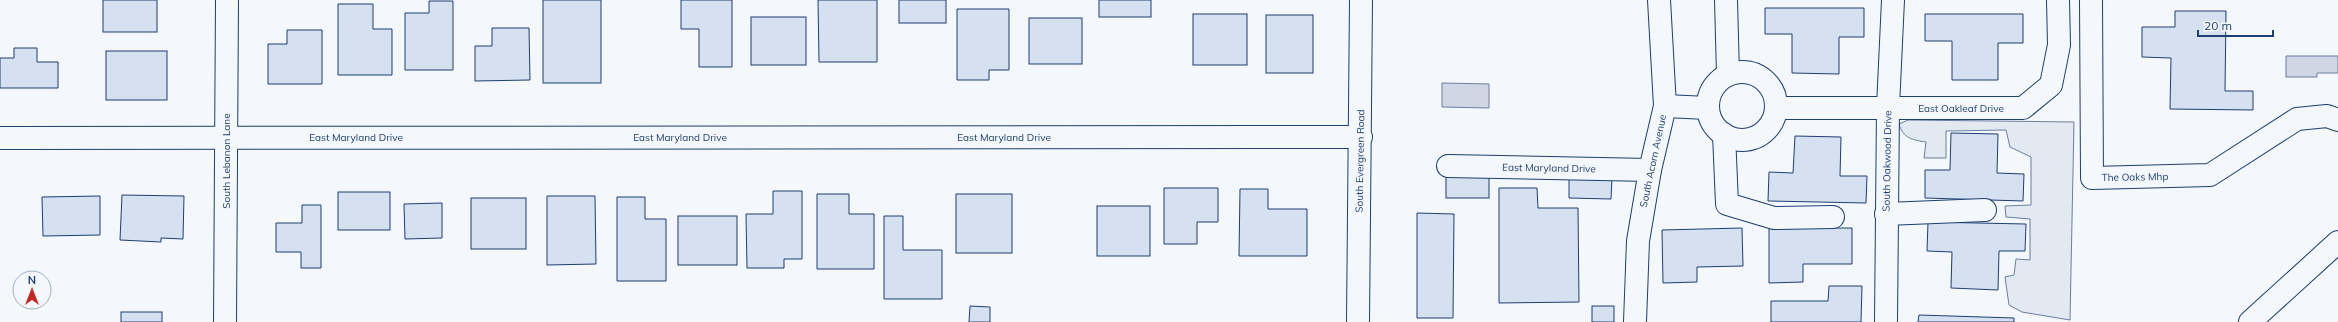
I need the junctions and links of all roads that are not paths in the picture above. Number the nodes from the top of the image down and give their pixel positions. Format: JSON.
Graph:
{"nodes":[{"id":1,"x":227,"y":0,"type":"edge"},
{"id":2,"x":1361,"y":0,"type":"edge"},
{"id":3,"x":1659,"y":0,"type":"edge"},
{"id":4,"x":1726,"y":0,"type":"edge"},
{"id":5,"x":1893,"y":0,"type":"edge"},
{"id":6,"x":2058,"y":0,"type":"edge"},
{"id":7,"x":2091,"y":0,"type":"edge"},
{"id":8,"x":1728,"y":75,"type":"junction"},
{"id":9,"x":1665,"y":106,"type":"junction"},
{"id":10,"x":1888,"y":107,"type":"junction"},
{"id":11,"x":1708,"y":108,"type":"junction"},
{"id":12,"x":1777,"y":108,"type":"junction"},
{"id":13,"x":2338,"y":120,"type":"edge"},
{"id":14,"x":1724,"y":134,"type":"junction"},
{"id":15,"x":1361,"y":136,"type":"junction"},
{"id":16,"x":227,"y":137,"type":"junction"},
{"id":17,"x":0,"y":138,"type":"edge"},
{"id":18,"x":1448,"y":166,"type":"dead end"},
{"id":19,"x":1650,"y":170,"type":"junction"},
{"id":20,"x":1985,"y":210,"type":"dead end"},
{"id":21,"x":1886,"y":214,"type":"junction"},
{"id":22,"x":1833,"y":217,"type":"dead end"},
{"id":23,"x":2338,"y":242,"type":"edge"},
{"id":24,"x":225,"y":322,"type":"edge"},
{"id":25,"x":1358,"y":322,"type":"edge"},
{"id":26,"x":1635,"y":322,"type":"edge"},
{"id":27,"x":1886,"y":322,"type":"edge"},
{"id":28,"x":2250,"y":322,"type":"edge"}],
"edges":[{"from":1,"to":16,"type":"street","name":"South Lebanon Lane"},
{"from":2,"to":15,"type":"street","name":"South Evergreen Road"},
{"from":3,"to":9,"type":"street","name":"South Acorn Avenue"},
{"from":4,"to":8,"type":"street"},
{"from":5,"to":10,"type":"street","name":"South Oakwood Drive"},
{"from":6,"to":10,"type":"street","name":"East Oakleaf Drive"},
{"from":7,"to":13,"type":"street","name":"The Oaks Mhp"},
{"from":8,"to":11,"type":"street"},
{"from":8,"to":12,"type":"street"},
{"from":9,"to":11,"type":"street"},
{"from":9,"to":19,"type":"street","name":"South Acorn Avenue"},
{"from":10,"to":12,"type":"street","name":"East Oakleaf Drive"},
{"from":10,"to":21,"type":"street","name":"South Oakwood Drive"},
{"from":11,"to":14,"type":"street"},
{"from":12,"to":14,"type":"street"},
{"from":14,"to":22,"type":"street"},
{"from":15,"to":16,"type":"street","name":"East Maryland Drive"},
{"from":15,"to":25,"type":"street","name":"South Evergreen Road"},
{"from":16,"to":17,"type":"street","name":"East Maryland Drive"},
{"from":16,"to":24,"type":"street","name":"South Lebanon Lane"},
{"from":18,"to":19,"type":"street","name":"East Maryland Drive"},
{"from":19,"to":26,"type":"street","name":"South Acorn Avenue"},
{"from":20,"to":21,"type":"street"},
{"from":21,"to":27,"type":"street","name":"South Oakwood Drive"},
{"from":23,"to":28,"type":"street"}]}
